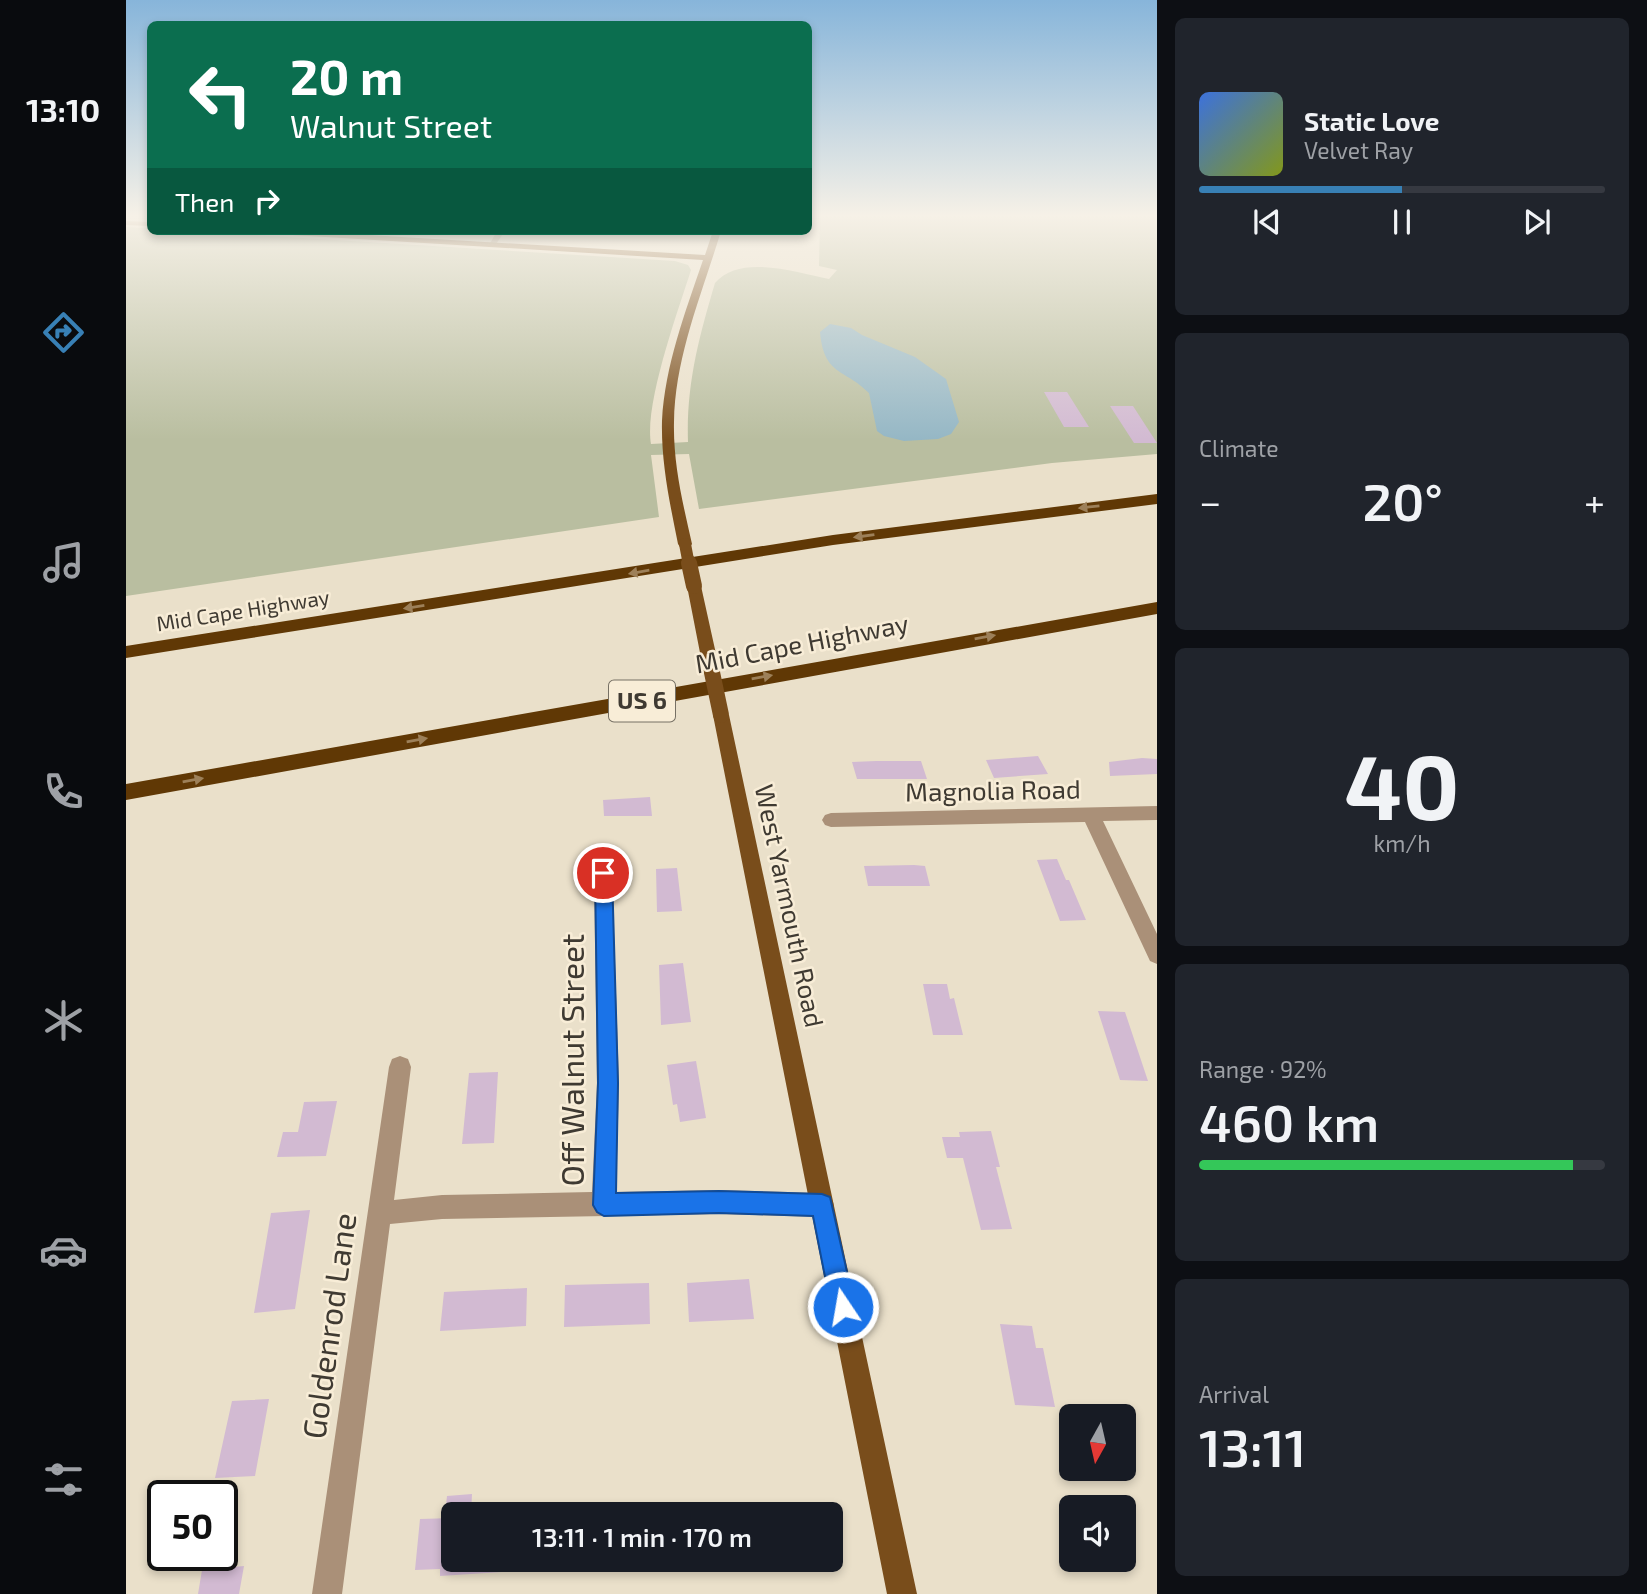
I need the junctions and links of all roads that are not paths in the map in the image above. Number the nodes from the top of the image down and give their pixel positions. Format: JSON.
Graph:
{"nodes":[{"id":1,"x":698,"y":291,"type":"edge"},
{"id":2,"x":1157,"y":499,"type":"edge"},
{"id":3,"x":1157,"y":608,"type":"edge"},
{"id":4,"x":126,"y":652,"type":"edge"},
{"id":5,"x":126,"y":792,"type":"edge"},
{"id":6,"x":1157,"y":813,"type":"edge"},
{"id":7,"x":1091,"y":815,"type":"junction"},
{"id":8,"x":831,"y":820,"type":"dead end"},
{"id":9,"x":603,"y":873,"type":"dead end"},
{"id":10,"x":1157,"y":955,"type":"edge"},
{"id":11,"x":400,"y":1067,"type":"dead end"},
{"id":12,"x":604,"y":1205,"type":"junction"},
{"id":13,"x":822,"y":1205,"type":"junction"},
{"id":14,"x":380,"y":1213,"type":"junction"},
{"id":15,"x":327,"y":1594,"type":"edge"},
{"id":16,"x":902,"y":1594,"type":"edge"}],
"edges":[{"from":1,"to":13,"type":"main road","name":"West Yarmouth Road","bridge":true},
{"from":2,"to":4,"type":"highway","name":"Mid Cape Highway","one_way":true},
{"from":5,"to":3,"type":"highway","name":"Mid Cape Highway","number":"US 6","one_way":true},
{"from":6,"to":7,"type":"street","name":"Magnolia Road"},
{"from":7,"to":8,"type":"street","name":"Magnolia Road"},
{"from":7,"to":10,"type":"street"},
{"from":9,"to":12,"type":"street","name":"Off Walnut Street"},
{"from":11,"to":14,"type":"street","name":"Goldenrod Lane"},
{"from":12,"to":13,"type":"street"},
{"from":12,"to":14,"type":"street"},
{"from":13,"to":16,"type":"main road","name":"West Yarmouth Road"},
{"from":14,"to":15,"type":"street","name":"Goldenrod Lane"}]}
